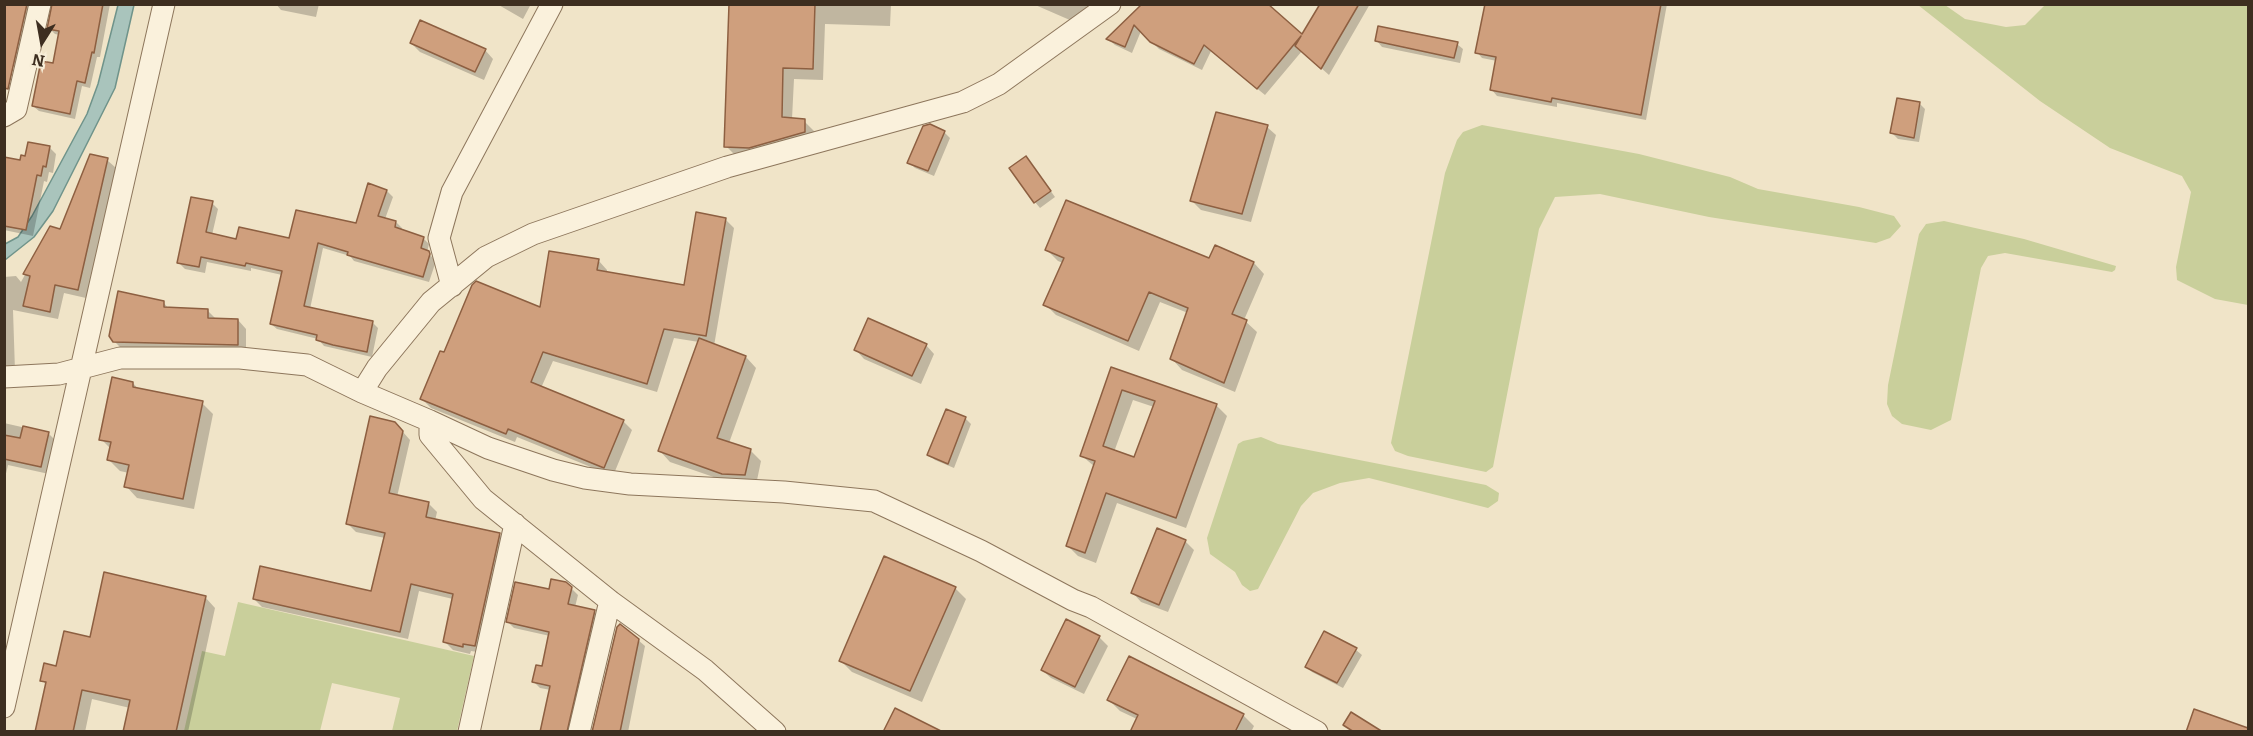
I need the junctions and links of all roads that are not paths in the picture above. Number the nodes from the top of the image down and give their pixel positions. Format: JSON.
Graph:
{"nodes":[{"id":1,"x":40,"y":4,"type":"edge"},
{"id":2,"x":164,"y":4,"type":"edge"},
{"id":3,"x":552,"y":4,"type":"edge"},
{"id":4,"x":1110,"y":4,"type":"edge"},
{"id":5,"x":4,"y":116,"type":"edge"},
{"id":6,"x":452,"y":286,"type":"junction"},
{"id":7,"x":82,"y":369,"type":"junction"},
{"id":8,"x":4,"y":377,"type":"edge"},
{"id":9,"x":362,"y":392,"type":"junction"},
{"id":10,"x":430,"y":421,"type":"junction"},
{"id":11,"x":514,"y":524,"type":"junction"},
{"id":12,"x":610,"y":601,"type":"junction"},
{"id":13,"x":4,"y":707,"type":"edge"},
{"id":14,"x":469,"y":732,"type":"edge"},
{"id":15,"x":579,"y":732,"type":"edge"},
{"id":16,"x":775,"y":732,"type":"edge"},
{"id":17,"x":1317,"y":732,"type":"edge"}],
"edges":[{"from":1,"to":5,"type":"street"},
{"from":2,"to":7,"type":"street"},
{"from":3,"to":6,"type":"street"},
{"from":4,"to":6,"type":"street"},
{"from":6,"to":9,"type":"street"},
{"from":7,"to":8,"type":"street"},
{"from":7,"to":9,"type":"street"},
{"from":7,"to":13,"type":"street"},
{"from":9,"to":10,"type":"street"},
{"from":10,"to":11,"type":"street"},
{"from":10,"to":17,"type":"street"},
{"from":11,"to":12,"type":"street"},
{"from":11,"to":14,"type":"street"},
{"from":12,"to":15,"type":"street"},
{"from":12,"to":16,"type":"street"}]}
